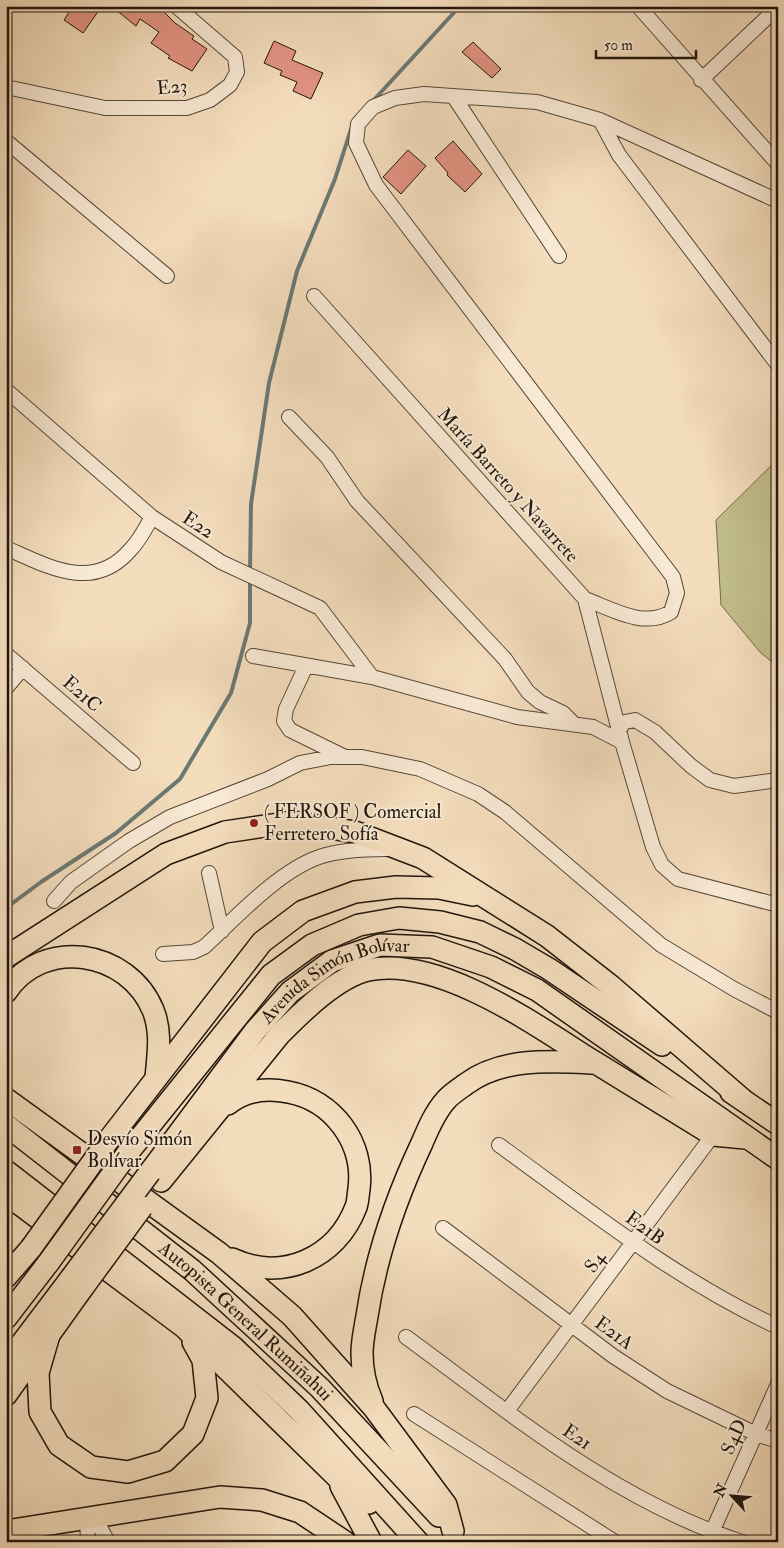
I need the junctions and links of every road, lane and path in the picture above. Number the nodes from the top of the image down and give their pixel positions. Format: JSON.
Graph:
{"nodes":[{"id":1,"x":176,"y":6,"type":"edge"},
{"id":2,"x":638,"y":6,"type":"edge"},
{"id":3,"x":778,"y":7,"type":"edge"},
{"id":4,"x":701,"y":80,"type":"junction"},
{"id":5,"x":6,"y":87,"type":"edge"},
{"id":6,"x":454,"y":97,"type":"junction"},
{"id":7,"x":600,"y":120,"type":"junction"},
{"id":8,"x":6,"y":141,"type":"edge"},
{"id":9,"x":778,"y":164,"type":"edge"},
{"id":10,"x":778,"y":200,"type":"edge"},
{"id":11,"x":559,"y":256,"type":"dead end"},
{"id":12,"x":167,"y":276,"type":"dead end"},
{"id":13,"x":314,"y":296,"type":"dead end"},
{"id":14,"x":778,"y":365,"type":"edge"},
{"id":15,"x":6,"y":390,"type":"edge"},
{"id":16,"x":289,"y":418,"type":"dead end"},
{"id":17,"x":152,"y":517,"type":"junction"},
{"id":18,"x":6,"y":548,"type":"edge"},
{"id":19,"x":585,"y":599,"type":"junction"},
{"id":20,"x":6,"y":654,"type":"edge"},
{"id":21,"x":252,"y":656,"type":"dead end"},
{"id":22,"x":306,"y":666,"type":"junction"},
{"id":23,"x":23,"y":668,"type":"junction"},
{"id":24,"x":372,"y":677,"type":"junction"},
{"id":25,"x":6,"y":688,"type":"edge"},
{"id":26,"x":574,"y":724,"type":"junction"},
{"id":27,"x":620,"y":735,"type":"junction"},
{"id":28,"x":344,"y":757,"type":"junction"},
{"id":29,"x":133,"y":763,"type":"dead end"},
{"id":30,"x":778,"y":780,"type":"edge"},
{"id":31,"x":403,"y":849,"type":"junction"},
{"id":32,"x":209,"y":873,"type":"dead end"},
{"id":33,"x":488,"y":898,"type":"junction"},
{"id":34,"x":54,"y":901,"type":"dead end"},
{"id":35,"x":778,"y":905,"type":"edge"},
{"id":36,"x":222,"y":932,"type":"junction"},
{"id":37,"x":163,"y":954,"type":"dead end"},
{"id":38,"x":6,"y":957,"type":"edge"},
{"id":39,"x":6,"y":992,"type":"edge"},
{"id":40,"x":778,"y":1012,"type":"edge"},
{"id":41,"x":597,"y":1063,"type":"junction"},
{"id":42,"x":156,"y":1078,"type":"junction"},
{"id":43,"x":6,"y":1084,"type":"edge"},
{"id":44,"x":742,"y":1099,"type":"junction"},
{"id":45,"x":12,"y":1103,"type":"edge"},
{"id":46,"x":213,"y":1118,"type":"junction"},
{"id":47,"x":778,"y":1124,"type":"edge"},
{"id":48,"x":6,"y":1125,"type":"edge"},
{"id":49,"x":713,"y":1135,"type":"junction"},
{"id":50,"x":747,"y":1138,"type":"junction"},
{"id":51,"x":499,"y":1145,"type":"dead end"},
{"id":52,"x":778,"y":1159,"type":"edge"},
{"id":53,"x":6,"y":1171,"type":"edge"},
{"id":54,"x":156,"y":1176,"type":"junction"},
{"id":55,"x":6,"y":1194,"type":"edge"},
{"id":56,"x":443,"y":1228,"type":"dead end"},
{"id":57,"x":634,"y":1242,"type":"junction"},
{"id":58,"x":219,"y":1253,"type":"junction"},
{"id":59,"x":6,"y":1277,"type":"edge"},
{"id":60,"x":77,"y":1282,"type":"junction"},
{"id":61,"x":6,"y":1318,"type":"edge"},
{"id":62,"x":572,"y":1325,"type":"junction"},
{"id":63,"x":184,"y":1327,"type":"junction"},
{"id":64,"x":778,"y":1327,"type":"edge"},
{"id":65,"x":50,"y":1335,"type":"junction"},
{"id":66,"x":406,"y":1337,"type":"dead end"},
{"id":67,"x":6,"y":1364,"type":"edge"},
{"id":68,"x":778,"y":1384,"type":"edge"},
{"id":69,"x":6,"y":1395,"type":"edge"},
{"id":70,"x":374,"y":1408,"type":"junction"},
{"id":71,"x":507,"y":1411,"type":"junction"},
{"id":72,"x":414,"y":1414,"type":"dead end"},
{"id":73,"x":756,"y":1434,"type":"junction"},
{"id":74,"x":778,"y":1441,"type":"edge"},
{"id":75,"x":337,"y":1477,"type":"junction"},
{"id":76,"x":91,"y":1518,"type":"junction"},
{"id":77,"x":6,"y":1532,"type":"edge"},
{"id":78,"x":712,"y":1532,"type":"junction"},
{"id":79,"x":458,"y":1536,"type":"edge"},
{"id":80,"x":88,"y":1542,"type":"edge"},
{"id":81,"x":108,"y":1542,"type":"edge"},
{"id":82,"x":345,"y":1542,"type":"edge"},
{"id":83,"x":371,"y":1542,"type":"edge"},
{"id":84,"x":417,"y":1542,"type":"edge"},
{"id":85,"x":615,"y":1542,"type":"edge"},
{"id":86,"x":742,"y":1542,"type":"edge"}],
"edges":[{"from":1,"to":5,"type":"street","name":"E23"},
{"from":2,"to":4,"type":"street"},
{"from":3,"to":4,"type":"street"},
{"from":4,"to":9,"type":"street"},
{"from":6,"to":7,"type":"street"},
{"from":6,"to":11,"type":"street"},
{"from":6,"to":19,"type":"street"},
{"from":7,"to":10,"type":"street"},
{"from":7,"to":14,"type":"street"},
{"from":8,"to":12,"type":"street"},
{"from":13,"to":19,"type":"street","name":"María Barreto y Navarrete"},
{"from":15,"to":17,"type":"street","name":"E22"},
{"from":16,"to":26,"type":"street"},
{"from":17,"to":18,"type":"street"},
{"from":17,"to":24,"type":"street","name":"E22"},
{"from":19,"to":27,"type":"street","name":"María Barreto y Navarrete"},
{"from":20,"to":23,"type":"street","name":"E21C"},
{"from":21,"to":22,"type":"street"},
{"from":22,"to":24,"type":"street"},
{"from":22,"to":28,"type":"street"},
{"from":23,"to":25,"type":"street"},
{"from":23,"to":29,"type":"street","name":"E21C"},
{"from":24,"to":26,"type":"street"},
{"from":26,"to":27,"type":"street"},
{"from":27,"to":30,"type":"street"},
{"from":27,"to":35,"type":"street","name":"María Barreto y Navarrete"},
{"from":28,"to":34,"type":"street"},
{"from":28,"to":40,"type":"street"},
{"from":31,"to":33,"type":"highway"},
{"from":31,"to":36,"type":"street"},
{"from":31,"to":38,"type":"highway"},
{"from":32,"to":36,"type":"street"},
{"from":33,"to":42,"type":"highway"},
{"from":33,"to":44,"type":"highway"},
{"from":36,"to":37,"type":"street"},
{"from":39,"to":42,"type":"highway"},
{"from":41,"to":46,"type":"highway"},
{"from":41,"to":49,"type":"highway"},
{"from":41,"to":70,"type":"highway"},
{"from":42,"to":59,"type":"highway","bridge":true},
{"from":43,"to":45,"type":"highway"},
{"from":44,"to":47,"type":"highway","name":"Avenida Simón Bolívar"},
{"from":44,"to":61,"type":"highway","name":"Avenida Simón Bolívar","bridge":true},
{"from":45,"to":58,"type":"highway"},
{"from":46,"to":54,"type":"highway"},
{"from":46,"to":58,"type":"highway"},
{"from":48,"to":79,"type":"highway","name":"Autopista General Rumiñahui"},
{"from":49,"to":50,"type":"highway"},
{"from":49,"to":57,"type":"street","name":"S4"},
{"from":50,"to":52,"type":"highway","name":"Avenida Simón Bolívar"},
{"from":50,"to":54,"type":"highway","name":"Avenida Simón Bolívar"},
{"from":51,"to":57,"type":"street","name":"E21B"},
{"from":53,"to":84,"type":"highway","name":"Autopista General Rumiñahui"},
{"from":54,"to":60,"type":"highway","bridge":true},
{"from":55,"to":63,"type":"highway"},
{"from":56,"to":62,"type":"street","name":"E21A"},
{"from":57,"to":62,"type":"street","name":"S4"},
{"from":57,"to":64,"type":"street","name":"E21B"},
{"from":58,"to":70,"type":"highway"},
{"from":60,"to":65,"type":"highway"},
{"from":60,"to":67,"type":"highway"},
{"from":62,"to":71,"type":"street","name":"S4"},
{"from":62,"to":73,"type":"street","name":"E21A"},
{"from":63,"to":65,"type":"highway"},
{"from":63,"to":75,"type":"highway"},
{"from":65,"to":69,"type":"highway"},
{"from":66,"to":71,"type":"street","name":"E21"},
{"from":68,"to":73,"type":"street","name":"S4D"},
{"from":70,"to":79,"type":"highway"},
{"from":71,"to":78,"type":"street","name":"E21"},
{"from":72,"to":85,"type":"street"},
{"from":73,"to":74,"type":"street","name":"E21A"},
{"from":73,"to":78,"type":"street","name":"S4D"},
{"from":75,"to":83,"type":"highway"},
{"from":75,"to":84,"type":"highway"},
{"from":76,"to":77,"type":"highway"},
{"from":76,"to":80,"type":"street"},
{"from":76,"to":81,"type":"street"},
{"from":76,"to":82,"type":"highway"},
{"from":78,"to":86,"type":"street","name":"E21"}]}
